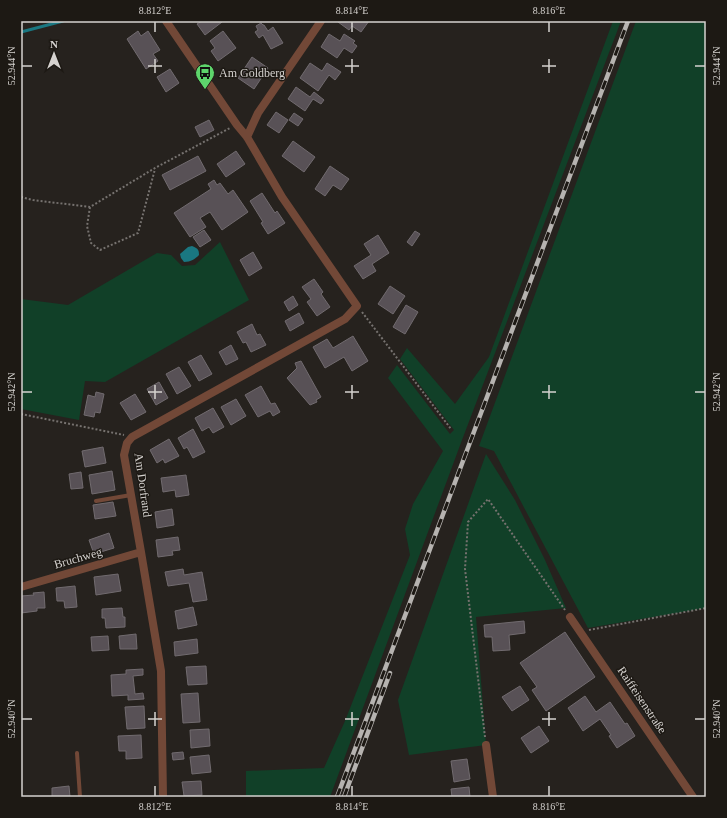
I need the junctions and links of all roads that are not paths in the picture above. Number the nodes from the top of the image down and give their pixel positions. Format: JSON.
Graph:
{"nodes":[{"id":1,"x":166,"y":21,"type":"edge"},
{"id":2,"x":317,"y":23,"type":"edge"},
{"id":3,"x":247,"y":137,"type":"junction"},
{"id":4,"x":131,"y":495,"type":"junction"},
{"id":5,"x":96,"y":501,"type":"dead end"},
{"id":6,"x":141,"y":552,"type":"junction"},
{"id":7,"x":21,"y":587,"type":"edge"},
{"id":8,"x":570,"y":618,"type":"road end"},
{"id":9,"x":486,"y":745,"type":"road end"},
{"id":10,"x":77,"y":753,"type":"dead end"},
{"id":11,"x":80,"y":797,"type":"edge"},
{"id":12,"x":163,"y":797,"type":"edge"},
{"id":13,"x":493,"y":797,"type":"edge"},
{"id":14,"x":693,"y":797,"type":"edge"}],
"edges":[{"from":1,"to":3,"type":"street"},
{"from":2,"to":3,"type":"street"},
{"from":3,"to":4,"type":"street","name":"Am Dorfrand"},
{"from":4,"to":5,"type":"lane"},
{"from":4,"to":6,"type":"street","name":"Am Dorfrand"},
{"from":6,"to":7,"type":"street","name":"Bruchweg"},
{"from":6,"to":12,"type":"street","name":"Am Dorfrand"},
{"from":8,"to":14,"type":"street","name":"Raiffeisenstraße"},
{"from":9,"to":13,"type":"street"},
{"from":10,"to":11,"type":"lane"}]}
